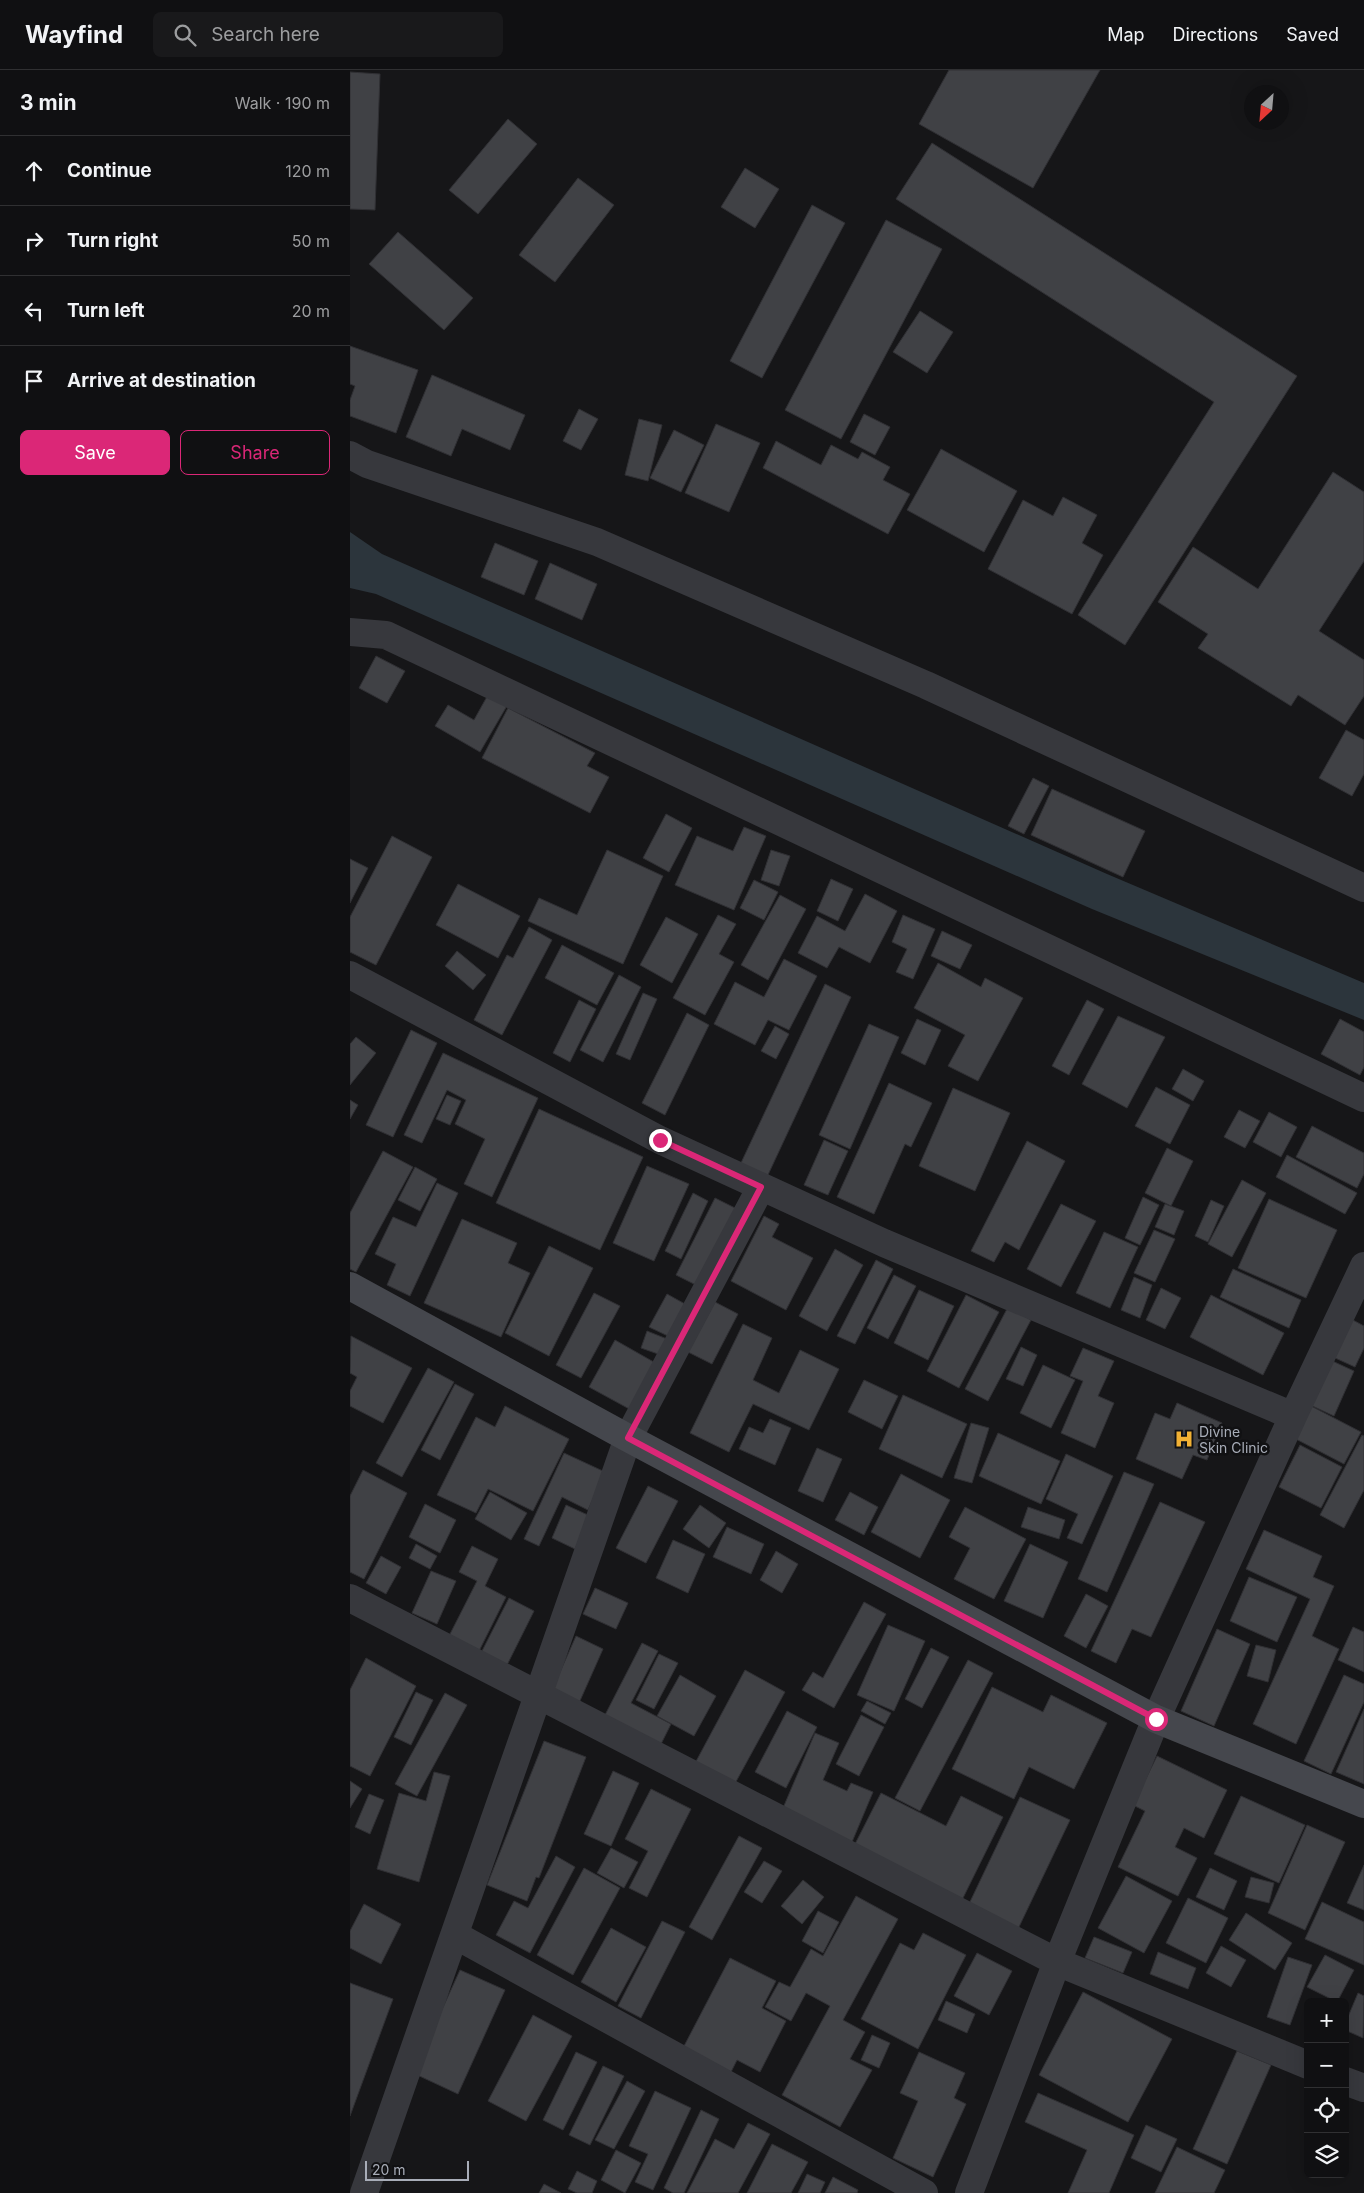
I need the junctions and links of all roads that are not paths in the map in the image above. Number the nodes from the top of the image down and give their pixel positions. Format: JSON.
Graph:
{"nodes":[{"id":1,"x":350,"y":455,"type":"edge"},
{"id":2,"x":350,"y":632,"type":"edge"},
{"id":3,"x":1364,"y":888,"type":"edge"},
{"id":4,"x":350,"y":976,"type":"edge"},
{"id":5,"x":1364,"y":1098,"type":"edge"},
{"id":6,"x":761,"y":1187,"type":"junction"},
{"id":7,"x":1364,"y":1266,"type":"edge"},
{"id":8,"x":350,"y":1286,"type":"edge"},
{"id":9,"x":1353,"y":1315,"type":"edge"},
{"id":10,"x":1292,"y":1416,"type":"junction"},
{"id":11,"x":628,"y":1438,"type":"junction"},
{"id":12,"x":350,"y":1598,"type":"edge"},
{"id":13,"x":539,"y":1696,"type":"junction"},
{"id":14,"x":1156,"y":1719,"type":"junction"},
{"id":15,"x":1364,"y":1804,"type":"edge"},
{"id":16,"x":455,"y":1934,"type":"junction"},
{"id":17,"x":1057,"y":1962,"type":"junction"},
{"id":18,"x":1304,"y":2063,"type":"edge"},
{"id":19,"x":1349,"y":2082,"type":"edge"},
{"id":20,"x":1364,"y":2088,"type":"edge"},
{"id":21,"x":368,"y":2192,"type":"edge"},
{"id":22,"x":924,"y":2193,"type":"edge"},
{"id":23,"x":969,"y":2193,"type":"edge"}],
"edges":[{"from":1,"to":3,"type":"street"},
{"from":2,"to":5,"type":"street"},
{"from":4,"to":6,"type":"street"},
{"from":6,"to":10,"type":"street"},
{"from":6,"to":11,"type":"street"},
{"from":7,"to":9,"type":"street"},
{"from":8,"to":11,"type":"main road"},
{"from":9,"to":10,"type":"street"},
{"from":10,"to":14,"type":"street"},
{"from":11,"to":13,"type":"street"},
{"from":11,"to":14,"type":"main road"},
{"from":12,"to":13,"type":"street"},
{"from":13,"to":16,"type":"street"},
{"from":13,"to":17,"type":"street"},
{"from":14,"to":15,"type":"main road"},
{"from":14,"to":17,"type":"street"},
{"from":16,"to":21,"type":"street"},
{"from":16,"to":22,"type":"street"},
{"from":17,"to":18,"type":"street"},
{"from":17,"to":23,"type":"street"},
{"from":19,"to":20,"type":"street"}]}
